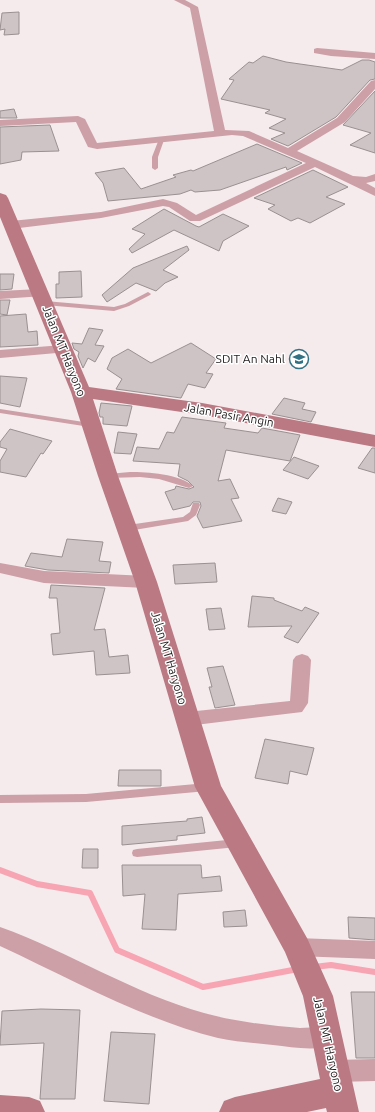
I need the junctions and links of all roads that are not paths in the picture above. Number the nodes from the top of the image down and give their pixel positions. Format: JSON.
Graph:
{"nodes":[{"id":1,"x":178,"y":0,"type":"edge"},
{"id":2,"x":318,"y":51,"type":"dead end"},
{"id":3,"x":375,"y":56,"type":"edge"},
{"id":4,"x":375,"y":84,"type":"edge"},
{"id":5,"x":0,"y":123,"type":"edge"},
{"id":6,"x":220,"y":133,"type":"junction"},
{"id":7,"x":161,"y":140,"type":"junction"},
{"id":8,"x":287,"y":152,"type":"junction"},
{"id":9,"x":313,"y":164,"type":"junction"},
{"id":10,"x":155,"y":168,"type":"dead end"},
{"id":11,"x":375,"y":177,"type":"edge"},
{"id":12,"x":350,"y":179,"type":"junction"},
{"id":13,"x":375,"y":193,"type":"edge"},
{"id":14,"x":0,"y":198,"type":"edge"},
{"id":15,"x":11,"y":225,"type":"junction"},
{"id":16,"x":148,"y":294,"type":"dead end"},
{"id":17,"x":0,"y":295,"type":"edge"},
{"id":18,"x":43,"y":298,"type":"junction"},
{"id":19,"x":63,"y":349,"type":"junction"},
{"id":20,"x":0,"y":354,"type":"edge"},
{"id":21,"x":82,"y":392,"type":"junction"},
{"id":22,"x":0,"y":411,"type":"edge"},
{"id":23,"x":90,"y":425,"type":"junction"},
{"id":24,"x":375,"y":441,"type":"edge"},
{"id":25,"x":108,"y":476,"type":"junction"},
{"id":26,"x":189,"y":486,"type":"dead end"},
{"id":27,"x":196,"y":505,"type":"dead end"},
{"id":28,"x":128,"y":528,"type":"junction"},
{"id":29,"x":0,"y":568,"type":"edge"},
{"id":30,"x":146,"y":582,"type":"junction"},
{"id":31,"x":302,"y":660,"type":"dead end"},
{"id":32,"x":187,"y":719,"type":"junction"},
{"id":33,"x":208,"y":786,"type":"junction"},
{"id":34,"x":0,"y":799,"type":"edge"},
{"id":35,"x":238,"y":843,"type":"junction"},
{"id":36,"x":137,"y":853,"type":"dead end"},
{"id":37,"x":0,"y":936,"type":"edge"},
{"id":38,"x":375,"y":950,"type":"edge"},
{"id":39,"x":300,"y":954,"type":"junction"},
{"id":40,"x":328,"y":1037,"type":"junction"},
{"id":41,"x":375,"y":1070,"type":"edge"},
{"id":42,"x":339,"y":1091,"type":"edge"},
{"id":43,"x":0,"y":1110,"type":"edge"},
{"id":44,"x":29,"y":1112,"type":"edge"},
{"id":45,"x":235,"y":1112,"type":"edge"}],
"edges":[{"from":1,"to":6,"type":"street"},
{"from":2,"to":3,"type":"street"},
{"from":4,"to":8,"type":"street"},
{"from":5,"to":7,"type":"street"},
{"from":6,"to":7,"type":"street"},
{"from":6,"to":8,"type":"street"},
{"from":7,"to":10,"type":"lane"},
{"from":8,"to":9,"type":"street"},
{"from":9,"to":12,"type":"street"},
{"from":9,"to":15,"type":"street"},
{"from":11,"to":12,"type":"street"},
{"from":12,"to":13,"type":"street"},
{"from":14,"to":15,"type":"main road","name":"Jalan MT Haryono"},
{"from":15,"to":18,"type":"main road","name":"Jalan MT Haryono"},
{"from":16,"to":18,"type":"lane"},
{"from":17,"to":18,"type":"street"},
{"from":18,"to":19,"type":"main road","name":"Jalan MT Haryono"},
{"from":19,"to":20,"type":"street"},
{"from":19,"to":21,"type":"main road","name":"Jalan MT Haryono"},
{"from":21,"to":23,"type":"main road","name":"Jalan MT Haryono"},
{"from":21,"to":24,"type":"main road","name":"Jalan Pasir Angin"},
{"from":22,"to":23,"type":"lane"},
{"from":23,"to":25,"type":"main road","name":"Jalan MT Haryono"},
{"from":25,"to":26,"type":"lane"},
{"from":25,"to":28,"type":"main road","name":"Jalan MT Haryono"},
{"from":27,"to":28,"type":"lane"},
{"from":28,"to":30,"type":"main road","name":"Jalan MT Haryono"},
{"from":29,"to":30,"type":"street"},
{"from":30,"to":32,"type":"main road","name":"Jalan MT Haryono"},
{"from":31,"to":32,"type":"street"},
{"from":32,"to":33,"type":"main road","name":"Jalan MT Haryono"},
{"from":33,"to":34,"type":"lane"},
{"from":33,"to":35,"type":"main road","name":"Jalan MT Haryono"},
{"from":35,"to":36,"type":"lane"},
{"from":35,"to":39,"type":"main road","name":"Jalan MT Haryono"},
{"from":37,"to":40,"type":"street"},
{"from":38,"to":39,"type":"street"},
{"from":39,"to":40,"type":"main road","name":"Jalan MT Haryono"},
{"from":40,"to":42,"type":"main road","name":"Jalan MT Haryono"},
{"from":41,"to":42,"type":"street"},
{"from":42,"to":45,"type":"main road"},
{"from":43,"to":44,"type":"main road"}]}
